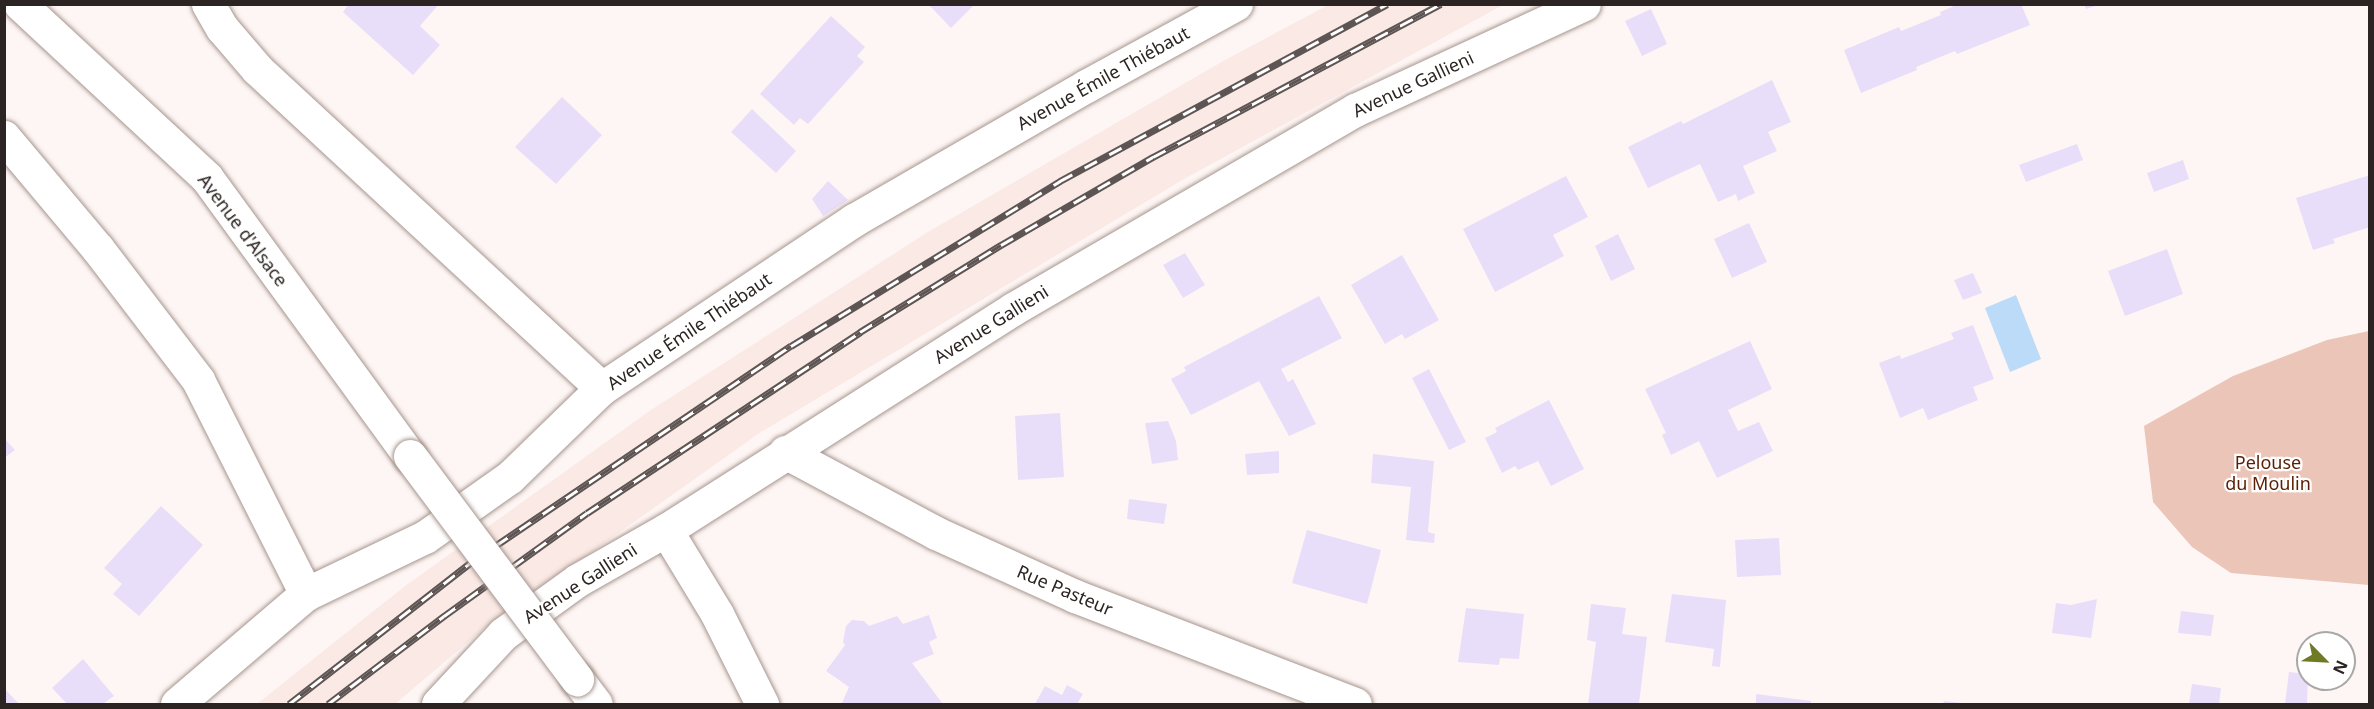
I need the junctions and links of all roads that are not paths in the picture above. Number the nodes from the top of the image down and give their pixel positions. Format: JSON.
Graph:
{"nodes":[{"id":1,"x":21,"y":4,"type":"edge"},
{"id":2,"x":208,"y":4,"type":"edge"},
{"id":3,"x":1236,"y":4,"type":"edge"},
{"id":4,"x":1584,"y":4,"type":"edge"},
{"id":5,"x":4,"y":137,"type":"edge"},
{"id":6,"x":602,"y":388,"type":"junction"},
{"id":7,"x":785,"y":452,"type":"junction"},
{"id":8,"x":666,"y":530,"type":"junction"},
{"id":9,"x":306,"y":594,"type":"junction"},
{"id":10,"x":586,"y":692,"type":"edge"},
{"id":11,"x":177,"y":705,"type":"edge"},
{"id":12,"x":438,"y":705,"type":"edge"},
{"id":13,"x":762,"y":705,"type":"edge"},
{"id":14,"x":1355,"y":705,"type":"edge"}],
"edges":[{"from":1,"to":10,"type":"street","name":"Avenue d'Alsace","bridge":true},
{"from":2,"to":6,"type":"street"},
{"from":3,"to":6,"type":"street","name":"Avenue Émile Thiébaut"},
{"from":4,"to":7,"type":"street","name":"Avenue Gallieni"},
{"from":5,"to":9,"type":"street"},
{"from":6,"to":9,"type":"street","name":"Avenue Émile Thiébaut"},
{"from":7,"to":8,"type":"street","name":"Avenue Gallieni"},
{"from":7,"to":14,"type":"street","name":"Rue Pasteur"},
{"from":8,"to":12,"type":"street","name":"Avenue Gallieni"},
{"from":8,"to":13,"type":"street"},
{"from":9,"to":11,"type":"street","name":"Avenue Émile Thiébaut"}]}
